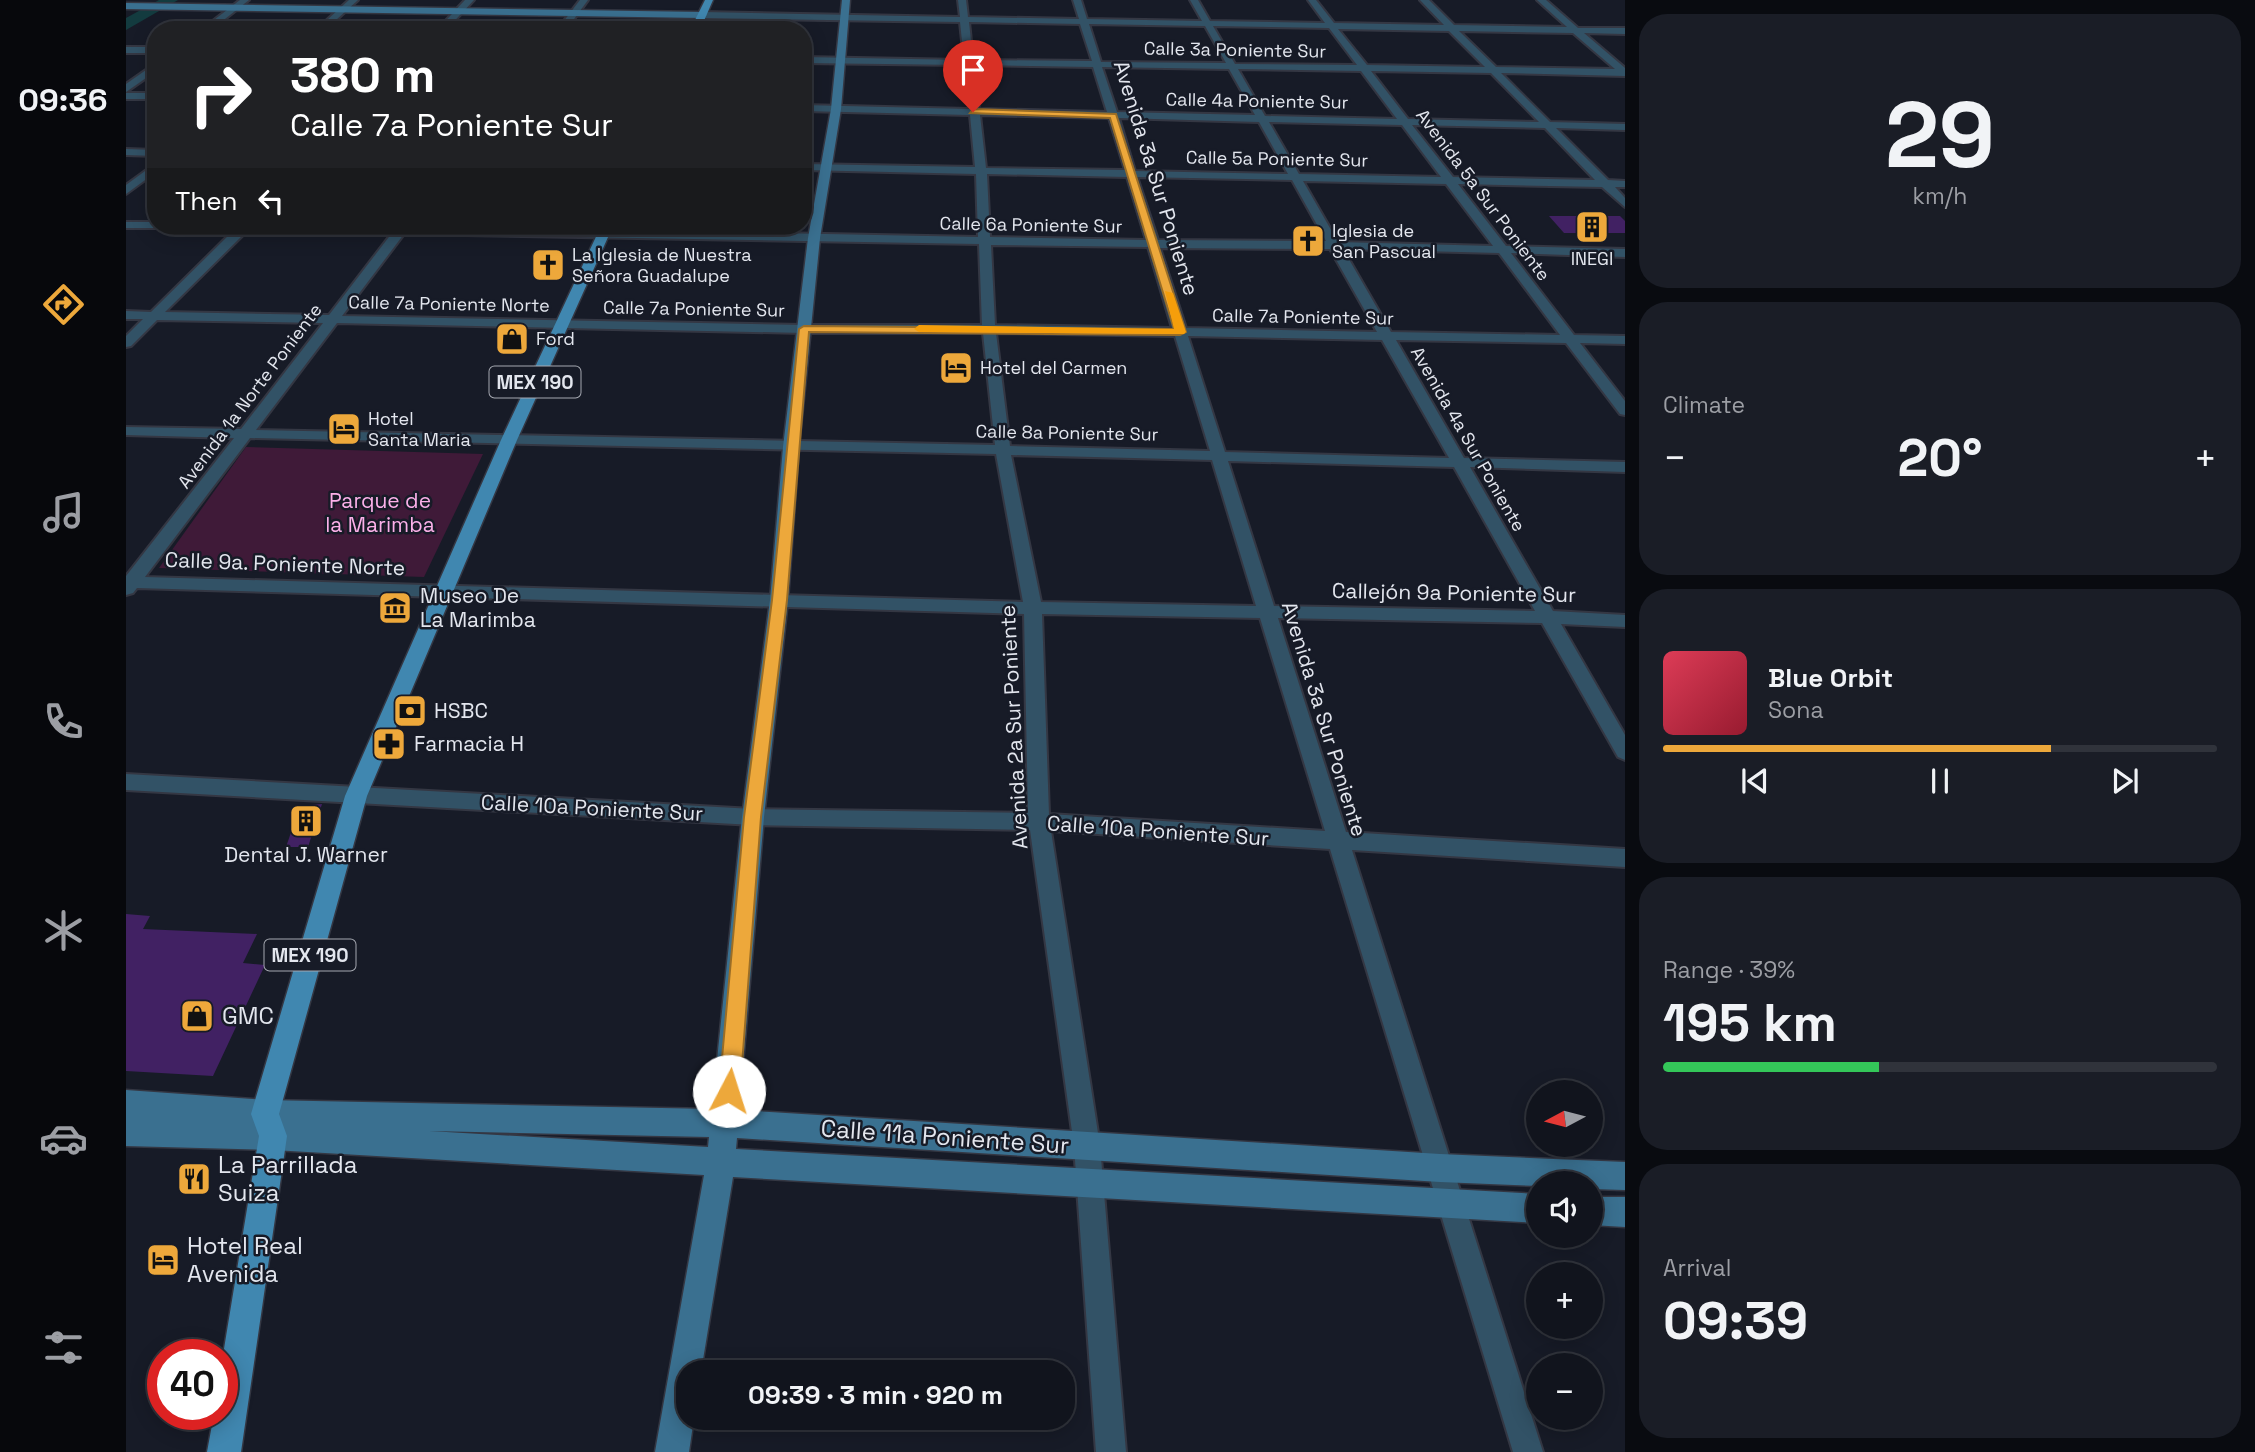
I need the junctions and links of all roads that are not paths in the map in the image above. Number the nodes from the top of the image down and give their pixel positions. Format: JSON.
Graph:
{"nodes":[{"id":1,"x":245,"y":0,"type":"edge"},
{"id":2,"x":354,"y":0,"type":"edge"},
{"id":3,"x":470,"y":0,"type":"edge"},
{"id":4,"x":584,"y":0,"type":"edge"},
{"id":5,"x":709,"y":0,"type":"edge"},
{"id":6,"x":1077,"y":0,"type":"edge"},
{"id":7,"x":1194,"y":0,"type":"edge"},
{"id":8,"x":1312,"y":0,"type":"edge"},
{"id":9,"x":1424,"y":0,"type":"edge"},
{"id":10,"x":1541,"y":0,"type":"edge"},
{"id":11,"x":126,"y":6,"type":"edge"},
{"id":12,"x":235,"y":7,"type":"junction"},
{"id":13,"x":342,"y":9,"type":"junction"},
{"id":14,"x":844,"y":9,"type":"edge"},
{"id":15,"x":459,"y":10,"type":"junction"},
{"id":16,"x":962,"y":10,"type":"edge"},
{"id":17,"x":575,"y":12,"type":"junction"},
{"id":18,"x":702,"y":15,"type":"junction"},
{"id":19,"x":217,"y":21,"type":"edge"},
{"id":20,"x":329,"y":21,"type":"edge"},
{"id":21,"x":449,"y":21,"type":"edge"},
{"id":22,"x":568,"y":21,"type":"edge"},
{"id":23,"x":699,"y":21,"type":"edge"},
{"id":24,"x":1084,"y":22,"type":"junction"},
{"id":25,"x":1207,"y":23,"type":"junction"},
{"id":26,"x":1332,"y":25,"type":"junction"},
{"id":27,"x":1451,"y":27,"type":"junction"},
{"id":28,"x":1576,"y":30,"type":"junction"},
{"id":29,"x":1625,"y":31,"type":"edge"},
{"id":30,"x":126,"y":50,"type":"edge"},
{"id":31,"x":147,"y":50,"type":"edge"},
{"id":32,"x":812,"y":60,"type":"edge"},
{"id":33,"x":839,"y":61,"type":"junction"},
{"id":34,"x":969,"y":62,"type":"junction"},
{"id":35,"x":1097,"y":64,"type":"junction"},
{"id":36,"x":1232,"y":67,"type":"junction"},
{"id":37,"x":1364,"y":68,"type":"junction"},
{"id":38,"x":1494,"y":71,"type":"junction"},
{"id":39,"x":1625,"y":72,"type":"edge"},
{"id":40,"x":147,"y":73,"type":"edge"},
{"id":41,"x":126,"y":89,"type":"edge"},
{"id":42,"x":126,"y":96,"type":"edge"},
{"id":43,"x":147,"y":96,"type":"edge"},
{"id":44,"x":812,"y":108,"type":"edge"},
{"id":45,"x":836,"y":109,"type":"junction"},
{"id":46,"x":973,"y":112,"type":"junction"},
{"id":47,"x":1113,"y":115,"type":"junction"},
{"id":48,"x":1262,"y":119,"type":"junction"},
{"id":49,"x":1406,"y":122,"type":"junction"},
{"id":50,"x":1548,"y":125,"type":"junction"},
{"id":51,"x":1625,"y":127,"type":"edge"},
{"id":52,"x":126,"y":152,"type":"edge"},
{"id":53,"x":147,"y":153,"type":"edge"},
{"id":54,"x":812,"y":167,"type":"edge"},
{"id":55,"x":828,"y":168,"type":"junction"},
{"id":56,"x":981,"y":171,"type":"junction"},
{"id":57,"x":147,"y":174,"type":"edge"},
{"id":58,"x":1131,"y":174,"type":"junction"},
{"id":59,"x":1296,"y":177,"type":"junction"},
{"id":60,"x":1449,"y":180,"type":"junction"},
{"id":61,"x":1604,"y":183,"type":"junction"},
{"id":62,"x":1625,"y":184,"type":"edge"},
{"id":63,"x":126,"y":191,"type":"edge"},
{"id":64,"x":1625,"y":204,"type":"edge"},
{"id":65,"x":126,"y":225,"type":"edge"},
{"id":66,"x":147,"y":225,"type":"edge"},
{"id":67,"x":235,"y":235,"type":"edge"},
{"id":68,"x":398,"y":235,"type":"edge"},
{"id":69,"x":603,"y":235,"type":"edge"},
{"id":70,"x":745,"y":235,"type":"edge"},
{"id":71,"x":814,"y":238,"type":"junction"},
{"id":72,"x":985,"y":242,"type":"junction"},
{"id":73,"x":1153,"y":244,"type":"junction"},
{"id":74,"x":1334,"y":245,"type":"junction"},
{"id":75,"x":1502,"y":249,"type":"junction"},
{"id":76,"x":1625,"y":253,"type":"edge"},
{"id":77,"x":126,"y":315,"type":"edge"},
{"id":78,"x":155,"y":315,"type":"junction"},
{"id":79,"x":333,"y":320,"type":"junction"},
{"id":80,"x":561,"y":324,"type":"junction"},
{"id":81,"x":989,"y":328,"type":"junction"},
{"id":82,"x":804,"y":329,"type":"junction"},
{"id":83,"x":1180,"y":332,"type":"junction"},
{"id":84,"x":1386,"y":336,"type":"junction"},
{"id":85,"x":1570,"y":339,"type":"junction"},
{"id":86,"x":1625,"y":340,"type":"edge"},
{"id":87,"x":126,"y":343,"type":"edge"},
{"id":88,"x":1625,"y":411,"type":"edge"},
{"id":89,"x":126,"y":431,"type":"edge"},
{"id":90,"x":246,"y":434,"type":"junction"},
{"id":91,"x":509,"y":440,"type":"junction"},
{"id":92,"x":791,"y":447,"type":"junction"},
{"id":93,"x":1003,"y":450,"type":"junction"},
{"id":94,"x":1219,"y":456,"type":"junction"},
{"id":95,"x":1460,"y":463,"type":"junction"},
{"id":96,"x":1625,"y":467,"type":"edge"},
{"id":97,"x":128,"y":585,"type":"edge"},
{"id":98,"x":443,"y":591,"type":"junction"},
{"id":99,"x":779,"y":600,"type":"junction"},
{"id":100,"x":1033,"y":608,"type":"junction"},
{"id":101,"x":1268,"y":612,"type":"junction"},
{"id":102,"x":1547,"y":617,"type":"junction"},
{"id":103,"x":1625,"y":621,"type":"edge"},
{"id":104,"x":1625,"y":752,"type":"edge"},
{"id":105,"x":126,"y":782,"type":"edge"},
{"id":106,"x":356,"y":796,"type":"junction"},
{"id":107,"x":753,"y":817,"type":"junction"},
{"id":108,"x":1039,"y":822,"type":"junction"},
{"id":109,"x":1339,"y":843,"type":"junction"},
{"id":110,"x":1625,"y":858,"type":"edge"},
{"id":111,"x":126,"y":1104,"type":"edge"},
{"id":112,"x":499,"y":1118,"type":"junction"},
{"id":113,"x":725,"y":1123,"type":"junction"},
{"id":114,"x":269,"y":1125,"type":"junction"},
{"id":115,"x":126,"y":1132,"type":"edge"},
{"id":116,"x":1087,"y":1146,"type":"junction"},
{"id":117,"x":490,"y":1149,"type":"junction"},
{"id":118,"x":721,"y":1161,"type":"junction"},
{"id":119,"x":1440,"y":1168,"type":"junction"},
{"id":120,"x":1625,"y":1176,"type":"edge"},
{"id":121,"x":1090,"y":1182,"type":"junction"},
{"id":122,"x":1452,"y":1206,"type":"junction"},
{"id":123,"x":1526,"y":1209,"type":"edge"},
{"id":124,"x":1603,"y":1211,"type":"edge"},
{"id":125,"x":1625,"y":1212,"type":"edge"},
{"id":126,"x":224,"y":1452,"type":"edge"},
{"id":127,"x":672,"y":1452,"type":"edge"},
{"id":128,"x":1111,"y":1452,"type":"edge"},
{"id":129,"x":1528,"y":1452,"type":"edge"}],
"edges":[{"from":1,"to":12,"type":"street"},
{"from":2,"to":13,"type":"street"},
{"from":3,"to":15,"type":"street"},
{"from":4,"to":17,"type":"street"},
{"from":5,"to":18,"type":"main road"},
{"from":6,"to":24,"type":"street","name":"Avenida 3a Sur Poniente"},
{"from":7,"to":25,"type":"street","name":"Avenida 4a Sur Poniente"},
{"from":8,"to":26,"type":"street","name":"Avenida 5a Sur Poniente"},
{"from":9,"to":27,"type":"street"},
{"from":10,"to":28,"type":"street"},
{"from":11,"to":12,"type":"street"},
{"from":12,"to":13,"type":"street"},
{"from":12,"to":19,"type":"street"},
{"from":13,"to":15,"type":"street"},
{"from":13,"to":20,"type":"street"},
{"from":14,"to":16,"type":"street"},
{"from":14,"to":18,"type":"street"},
{"from":14,"to":33,"type":"street"},
{"from":15,"to":17,"type":"street"},
{"from":15,"to":21,"type":"street"},
{"from":16,"to":24,"type":"street"},
{"from":16,"to":34,"type":"street","name":"Avenida 2a Sur Poniente"},
{"from":17,"to":18,"type":"street"},
{"from":17,"to":22,"type":"street"},
{"from":18,"to":23,"type":"main road"},
{"from":24,"to":25,"type":"street"},
{"from":24,"to":35,"type":"street","name":"Avenida 3a Sur Poniente"},
{"from":25,"to":26,"type":"street"},
{"from":25,"to":36,"type":"street","name":"Avenida 4a Sur Poniente"},
{"from":26,"to":27,"type":"street"},
{"from":26,"to":37,"type":"street","name":"Avenida 5a Sur Poniente"},
{"from":27,"to":28,"type":"street"},
{"from":27,"to":38,"type":"street"},
{"from":28,"to":29,"type":"street"},
{"from":28,"to":39,"type":"street"},
{"from":30,"to":31,"type":"street"},
{"from":32,"to":33,"type":"street","name":"Calle 3a Poniente Sur"},
{"from":33,"to":34,"type":"street","name":"Calle 3a Poniente Sur"},
{"from":33,"to":45,"type":"street"},
{"from":34,"to":35,"type":"street","name":"Calle 3a Poniente Sur"},
{"from":34,"to":46,"type":"street","name":"Avenida 2a Sur Poniente"},
{"from":35,"to":36,"type":"street","name":"Calle 3a Poniente Sur"},
{"from":35,"to":47,"type":"street","name":"Avenida 3a Sur Poniente"},
{"from":36,"to":37,"type":"street","name":"Calle 3a Poniente Sur"},
{"from":36,"to":48,"type":"street","name":"Avenida 4a Sur Poniente"},
{"from":37,"to":38,"type":"street","name":"Calle 3a Poniente Sur"},
{"from":37,"to":49,"type":"street","name":"Avenida 5a Sur Poniente"},
{"from":38,"to":39,"type":"street","name":"Calle 3a Poniente Sur"},
{"from":38,"to":50,"type":"street"},
{"from":40,"to":41,"type":"street"},
{"from":42,"to":43,"type":"street"},
{"from":44,"to":45,"type":"street","name":"Calle 4a Poniente Sur"},
{"from":45,"to":46,"type":"street","name":"Calle 4a Poniente Sur"},
{"from":45,"to":55,"type":"street"},
{"from":46,"to":47,"type":"street","name":"Calle 4a Poniente Sur"},
{"from":46,"to":56,"type":"street","name":"Avenida 2a Sur Poniente"},
{"from":47,"to":48,"type":"street","name":"Calle 4a Poniente Sur"},
{"from":47,"to":58,"type":"street","name":"Avenida 3a Sur Poniente"},
{"from":48,"to":49,"type":"street","name":"Calle 4a Poniente Sur"},
{"from":48,"to":59,"type":"street","name":"Avenida 4a Sur Poniente"},
{"from":49,"to":50,"type":"street","name":"Calle 4a Poniente Sur"},
{"from":49,"to":60,"type":"street","name":"Avenida 5a Sur Poniente"},
{"from":50,"to":51,"type":"street","name":"Calle 4a Poniente Sur"},
{"from":50,"to":61,"type":"street"},
{"from":52,"to":53,"type":"street"},
{"from":54,"to":55,"type":"street","name":"Calle 5a Poniente Sur"},
{"from":55,"to":56,"type":"street","name":"Calle 5a Poniente Sur"},
{"from":55,"to":71,"type":"street"},
{"from":56,"to":58,"type":"street","name":"Calle 5a Poniente Sur"},
{"from":56,"to":72,"type":"street","name":"Avenida 2a Sur Poniente"},
{"from":57,"to":63,"type":"street"},
{"from":58,"to":59,"type":"street","name":"Calle 5a Poniente Sur"},
{"from":58,"to":73,"type":"street","name":"Avenida 3a Sur Poniente"},
{"from":59,"to":60,"type":"street","name":"Calle 5a Poniente Sur"},
{"from":59,"to":74,"type":"street","name":"Avenida 4a Sur Poniente"},
{"from":60,"to":61,"type":"street","name":"Calle 5a Poniente Sur"},
{"from":60,"to":75,"type":"street","name":"Avenida 5a Sur Poniente"},
{"from":61,"to":62,"type":"street","name":"Calle 5a Poniente Sur"},
{"from":61,"to":64,"type":"street"},
{"from":65,"to":66,"type":"street"},
{"from":67,"to":78,"type":"street"},
{"from":68,"to":79,"type":"street","name":"Avenida 1a Norte Poniente"},
{"from":69,"to":80,"type":"main road","number":"MEX 190"},
{"from":70,"to":71,"type":"street","name":"Calle 6a Poniente Sur"},
{"from":71,"to":72,"type":"street","name":"Calle 6a Poniente Sur"},
{"from":71,"to":82,"type":"street"},
{"from":72,"to":73,"type":"street","name":"Calle 6a Poniente Sur"},
{"from":72,"to":81,"type":"street","name":"Avenida 2a Sur Poniente"},
{"from":73,"to":74,"type":"street","name":"Calle 6a Poniente Sur"},
{"from":73,"to":83,"type":"street","name":"Avenida 3a Sur Poniente"},
{"from":74,"to":75,"type":"street","name":"Calle 6a Poniente Sur"},
{"from":74,"to":84,"type":"street","name":"Avenida 4a Sur Poniente"},
{"from":75,"to":76,"type":"street","name":"Calle 6a Poniente Sur"},
{"from":75,"to":85,"type":"street","name":"Avenida 5a Sur Poniente"},
{"from":77,"to":78,"type":"street","name":"Calle 7a Poniente Norte"},
{"from":78,"to":79,"type":"street","name":"Calle 7a Poniente Norte"},
{"from":78,"to":87,"type":"street"},
{"from":79,"to":80,"type":"street","name":"Calle 7a Poniente Norte"},
{"from":79,"to":90,"type":"street","name":"Avenida 1a Norte Poniente"},
{"from":80,"to":82,"type":"street","name":"Calle 7a Poniente Sur"},
{"from":80,"to":91,"type":"main road","number":"MEX 190"},
{"from":81,"to":82,"type":"street","name":"Calle 7a Poniente Sur"},
{"from":81,"to":83,"type":"street","name":"Calle 7a Poniente Sur"},
{"from":81,"to":93,"type":"street","name":"Avenida 2a Sur Poniente"},
{"from":82,"to":92,"type":"street"},
{"from":83,"to":84,"type":"street","name":"Calle 7a Poniente Sur"},
{"from":83,"to":94,"type":"street","name":"Avenida 3a Sur Poniente"},
{"from":84,"to":85,"type":"street","name":"Calle 7a Poniente Sur"},
{"from":84,"to":95,"type":"street","name":"Avenida 4a Sur Poniente"},
{"from":85,"to":86,"type":"street","name":"Calle 7a Poniente Sur"},
{"from":85,"to":88,"type":"street","name":"Avenida 5a Sur Poniente"},
{"from":89,"to":90,"type":"street","name":"Calle 8a Poniente Sur"},
{"from":90,"to":91,"type":"street","name":"Calle 8a Poniente Sur"},
{"from":90,"to":97,"type":"street","name":"Avenida 1a Norte Poniente"},
{"from":91,"to":92,"type":"street","name":"Calle 8a Poniente Sur"},
{"from":91,"to":98,"type":"main road","number":"MEX 190"},
{"from":92,"to":93,"type":"street","name":"Calle 8a Poniente Sur"},
{"from":92,"to":99,"type":"street"},
{"from":93,"to":94,"type":"street","name":"Calle 8a Poniente Sur"},
{"from":93,"to":100,"type":"street","name":"Avenida 2a Sur Poniente"},
{"from":94,"to":95,"type":"street","name":"Calle 8a Poniente Sur"},
{"from":94,"to":101,"type":"street","name":"Avenida 3a Sur Poniente"},
{"from":95,"to":96,"type":"street","name":"Calle 8a Poniente Sur"},
{"from":95,"to":102,"type":"street","name":"Avenida 4a Sur Poniente"},
{"from":97,"to":98,"type":"street","name":"Calle 9a. Poniente Norte"},
{"from":98,"to":99,"type":"street","name":"Callejón 9a Poniente Sur"},
{"from":98,"to":106,"type":"main road","number":"MEX 190"},
{"from":99,"to":100,"type":"street","name":"Callejón 9a Poniente Sur"},
{"from":99,"to":107,"type":"street"},
{"from":100,"to":101,"type":"street","name":"Callejón 9a Poniente Sur"},
{"from":100,"to":108,"type":"street","name":"Avenida 2a Sur Poniente"},
{"from":101,"to":102,"type":"street","name":"Callejón 9a Poniente Sur"},
{"from":101,"to":109,"type":"street","name":"Avenida 3a Sur Poniente"},
{"from":102,"to":103,"type":"street","name":"Callejón 9a Poniente Sur"},
{"from":102,"to":104,"type":"street","name":"Avenida 4a Sur Poniente"},
{"from":105,"to":106,"type":"street","name":"Calle 10a Poniente Sur"},
{"from":106,"to":107,"type":"street","name":"Calle 10a Poniente Sur"},
{"from":106,"to":114,"type":"main road","number":"MEX 190"},
{"from":107,"to":108,"type":"street","name":"Calle 10a Poniente Sur"},
{"from":107,"to":113,"type":"street"},
{"from":108,"to":109,"type":"street","name":"Calle 10a Poniente Sur"},
{"from":108,"to":116,"type":"street","name":"Avenida 2a Sur Poniente"},
{"from":109,"to":110,"type":"street","name":"Calle 10a Poniente Sur"},
{"from":109,"to":119,"type":"street","name":"Avenida 3a Sur Poniente"},
{"from":111,"to":114,"type":"street"},
{"from":112,"to":113,"type":"street","name":"Calle 11a Poniente Sur"},
{"from":112,"to":114,"type":"street","name":"Calle 11a Poniente Sur"},
{"from":112,"to":117,"type":"street"},
{"from":113,"to":116,"type":"street","name":"Calle 11a Poniente Sur"},
{"from":113,"to":118,"type":"street"},
{"from":114,"to":115,"type":"street"},
{"from":114,"to":117,"type":"street","name":"Calle 11a Poniente Sur"},
{"from":114,"to":126,"type":"main road","number":"MEX 190"},
{"from":116,"to":119,"type":"street","name":"Calle 11a Poniente Sur"},
{"from":116,"to":121,"type":"street","name":"Avenida 2a Sur Poniente"},
{"from":117,"to":118,"type":"street","name":"Calle 11a Poniente Sur"},
{"from":118,"to":121,"type":"street","name":"Calle 11a Poniente Sur"},
{"from":118,"to":127,"type":"street"},
{"from":119,"to":120,"type":"street","name":"Calle 11a Poniente Sur"},
{"from":119,"to":122,"type":"street","name":"Avenida 3a Sur Poniente"},
{"from":121,"to":122,"type":"street","name":"Calle 11a Poniente Sur"},
{"from":121,"to":128,"type":"street","name":"Avenida 2a Sur Poniente"},
{"from":122,"to":123,"type":"street","name":"Calle 11a Poniente Sur"},
{"from":122,"to":129,"type":"street","name":"Avenida 3a Sur Poniente"},
{"from":124,"to":125,"type":"street"}]}
